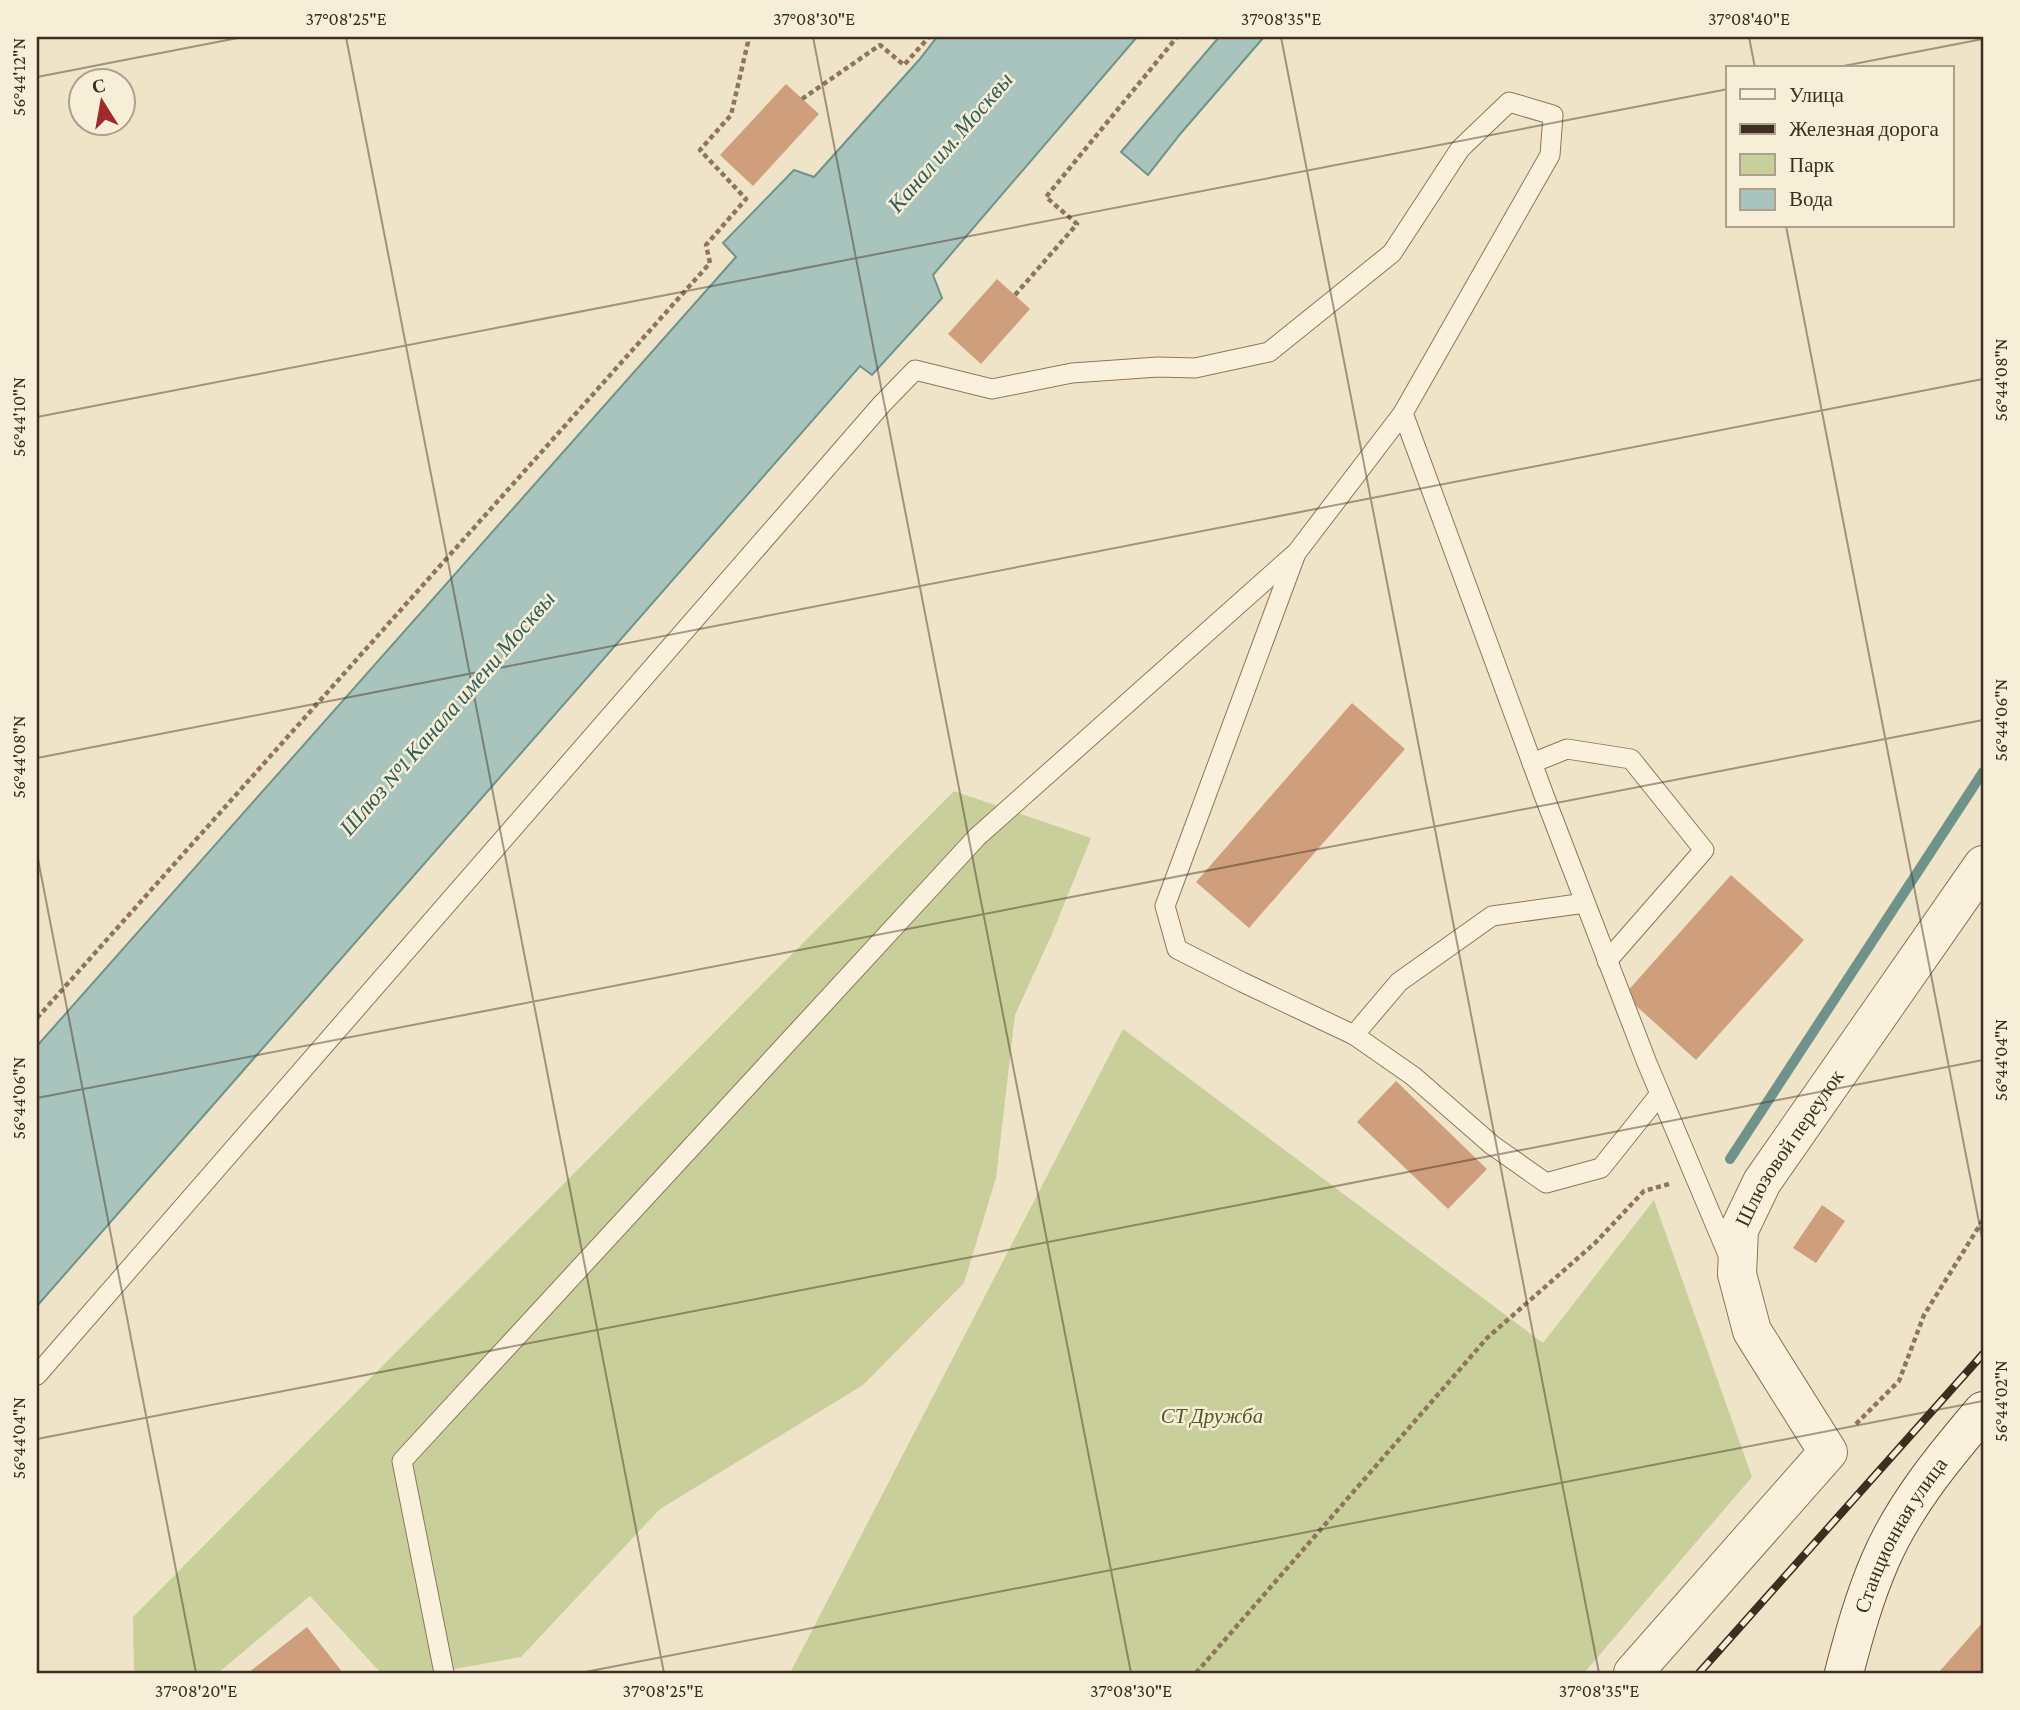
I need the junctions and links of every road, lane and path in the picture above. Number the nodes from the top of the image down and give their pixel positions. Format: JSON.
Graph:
{"nodes":[{"id":1,"x":747,"y":37,"type":"edge"},
{"id":2,"x":929,"y":37,"type":"edge"},
{"id":3,"x":1177,"y":37,"type":"edge"},
{"id":4,"x":802,"y":99,"type":"dead end"},
{"id":5,"x":1015,"y":295,"type":"dead end"},
{"id":6,"x":1403,"y":414,"type":"junction"},
{"id":7,"x":1297,"y":552,"type":"junction"},
{"id":8,"x":1532,"y":763,"type":"junction"},
{"id":9,"x":1983,"y":865,"type":"edge"},
{"id":10,"x":1585,"y":903,"type":"junction"},
{"id":11,"x":1607,"y":961,"type":"junction"},
{"id":12,"x":37,"y":1018,"type":"edge"},
{"id":13,"x":1354,"y":1035,"type":"junction"},
{"id":14,"x":1660,"y":1094,"type":"junction"},
{"id":15,"x":1695,"y":1175,"type":"junction"},
{"id":16,"x":1983,"y":1220,"type":"edge"},
{"id":17,"x":1737,"y":1274,"type":"junction"},
{"id":18,"x":37,"y":1375,"type":"edge"},
{"id":19,"x":1983,"y":1411,"type":"edge"},
{"id":20,"x":1828,"y":1452,"type":"junction"},
{"id":21,"x":444,"y":1673,"type":"edge"},
{"id":22,"x":1196,"y":1673,"type":"edge"},
{"id":23,"x":1633,"y":1673,"type":"edge"},
{"id":24,"x":1844,"y":1673,"type":"edge"}],
"edges":[{"from":1,"to":12,"type":"path"},
{"from":2,"to":4,"type":"path"},
{"from":3,"to":5,"type":"path"},
{"from":6,"to":7,"type":"lane"},
{"from":6,"to":8,"type":"lane"},
{"from":6,"to":18,"type":"lane"},
{"from":7,"to":13,"type":"lane"},
{"from":7,"to":21,"type":"lane"},
{"from":8,"to":10,"type":"lane"},
{"from":8,"to":11,"type":"lane"},
{"from":9,"to":17,"type":"street","name":"Шлюзовой переулок"},
{"from":10,"to":11,"type":"lane"},
{"from":10,"to":13,"type":"lane"},
{"from":11,"to":14,"type":"lane"},
{"from":13,"to":14,"type":"lane"},
{"from":14,"to":15,"type":"lane"},
{"from":15,"to":17,"type":"lane"},
{"from":15,"to":22,"type":"path"},
{"from":16,"to":20,"type":"path"},
{"from":17,"to":20,"type":"street","name":"Шлюзовой переулок"},
{"from":19,"to":24,"type":"street","name":"Станционная улица"},
{"from":20,"to":23,"type":"street"}]}
